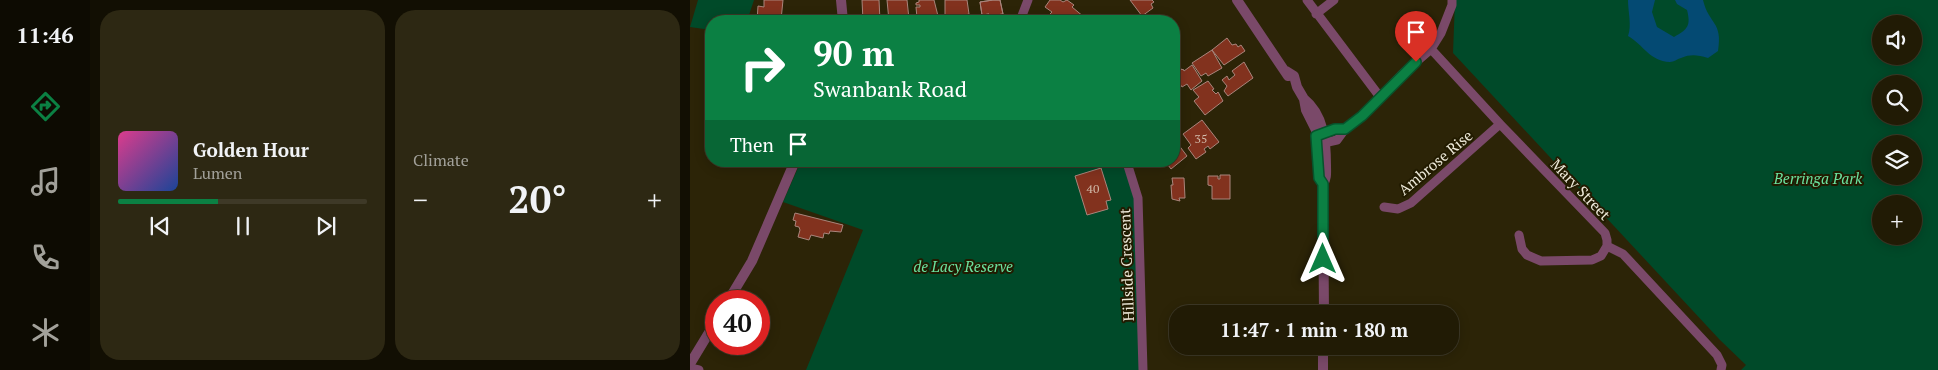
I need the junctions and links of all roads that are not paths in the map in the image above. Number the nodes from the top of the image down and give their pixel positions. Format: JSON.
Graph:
{"nodes":[{"id":1,"x":841,"y":0,"type":"edge"},
{"id":2,"x":1028,"y":0,"type":"edge"},
{"id":3,"x":1237,"y":0,"type":"edge"},
{"id":4,"x":1307,"y":0,"type":"edge"},
{"id":5,"x":1334,"y":0,"type":"edge"},
{"id":6,"x":1452,"y":0,"type":"edge"},
{"id":7,"x":1316,"y":14,"type":"junction"},
{"id":8,"x":842,"y":15,"type":"edge"},
{"id":9,"x":1022,"y":15,"type":"edge"},
{"id":10,"x":1431,"y":49,"type":"junction"},
{"id":11,"x":1380,"y":97,"type":"junction"},
{"id":12,"x":1500,"y":124,"type":"junction"},
{"id":13,"x":1321,"y":139,"type":"junction"},
{"id":14,"x":791,"y":167,"type":"edge"},
{"id":15,"x":1128,"y":167,"type":"edge"},
{"id":16,"x":1384,"y":207,"type":"dead end"},
{"id":17,"x":1519,"y":236,"type":"dead end"},
{"id":18,"x":1607,"y":246,"type":"junction"},
{"id":19,"x":735,"y":290,"type":"edge"},
{"id":20,"x":1324,"y":305,"type":"edge"},
{"id":21,"x":705,"y":339,"type":"edge"},
{"id":22,"x":1323,"y":355,"type":"edge"},
{"id":23,"x":690,"y":366,"type":"edge"},
{"id":24,"x":699,"y":370,"type":"edge"},
{"id":25,"x":1143,"y":370,"type":"edge"},
{"id":26,"x":1323,"y":370,"type":"edge"},
{"id":27,"x":1722,"y":370,"type":"edge"}],
"edges":[{"from":1,"to":8,"type":"street"},
{"from":2,"to":9,"type":"street"},
{"from":3,"to":13,"type":"street"},
{"from":4,"to":7,"type":"street"},
{"from":5,"to":7,"type":"street"},
{"from":6,"to":10,"type":"street"},
{"from":7,"to":11,"type":"street"},
{"from":10,"to":11,"type":"street"},
{"from":10,"to":12,"type":"street","name":"Mary Street"},
{"from":11,"to":13,"type":"street"},
{"from":12,"to":16,"type":"street","name":"Ambrose Rise"},
{"from":12,"to":18,"type":"street","name":"Mary Street"},
{"from":13,"to":20,"type":"street"},
{"from":14,"to":19,"type":"street"},
{"from":15,"to":25,"type":"street","name":"Hillside Crescent"},
{"from":17,"to":18,"type":"street"},
{"from":18,"to":27,"type":"street"},
{"from":21,"to":23,"type":"street"},
{"from":22,"to":26,"type":"street"},
{"from":23,"to":24,"type":"street"}]}
